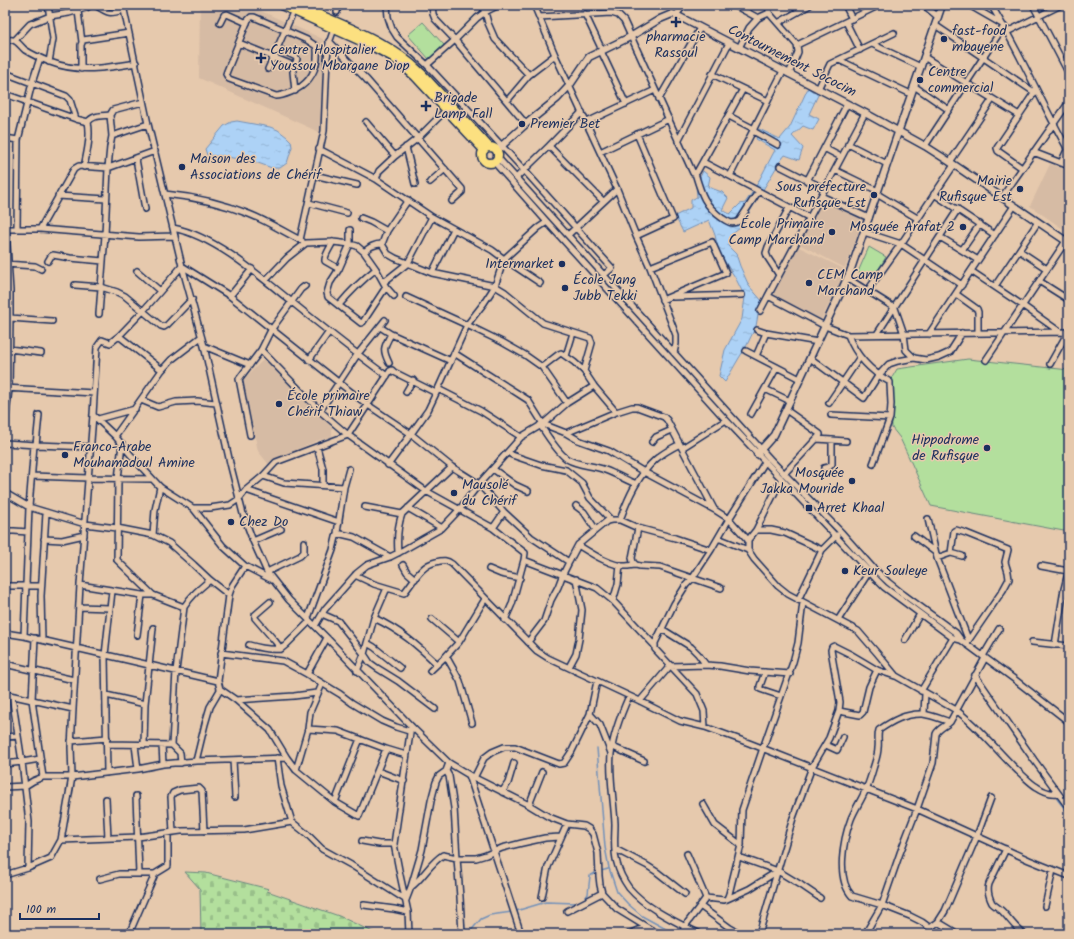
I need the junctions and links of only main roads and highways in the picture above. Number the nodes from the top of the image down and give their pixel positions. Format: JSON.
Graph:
{"nodes":[{"id":1,"x":281,"y":5,"type":"edge"},
{"id":2,"x":296,"y":7,"type":"edge"},
{"id":3,"x":486,"y":149,"type":"junction"}],
"edges":[{"from":1,"to":2,"type":"main road"},
{"from":2,"to":3,"type":"main road"},
{"from":2,"to":3,"type":"main road"},
{"from":3,"to":3,"type":"main road"}]}
